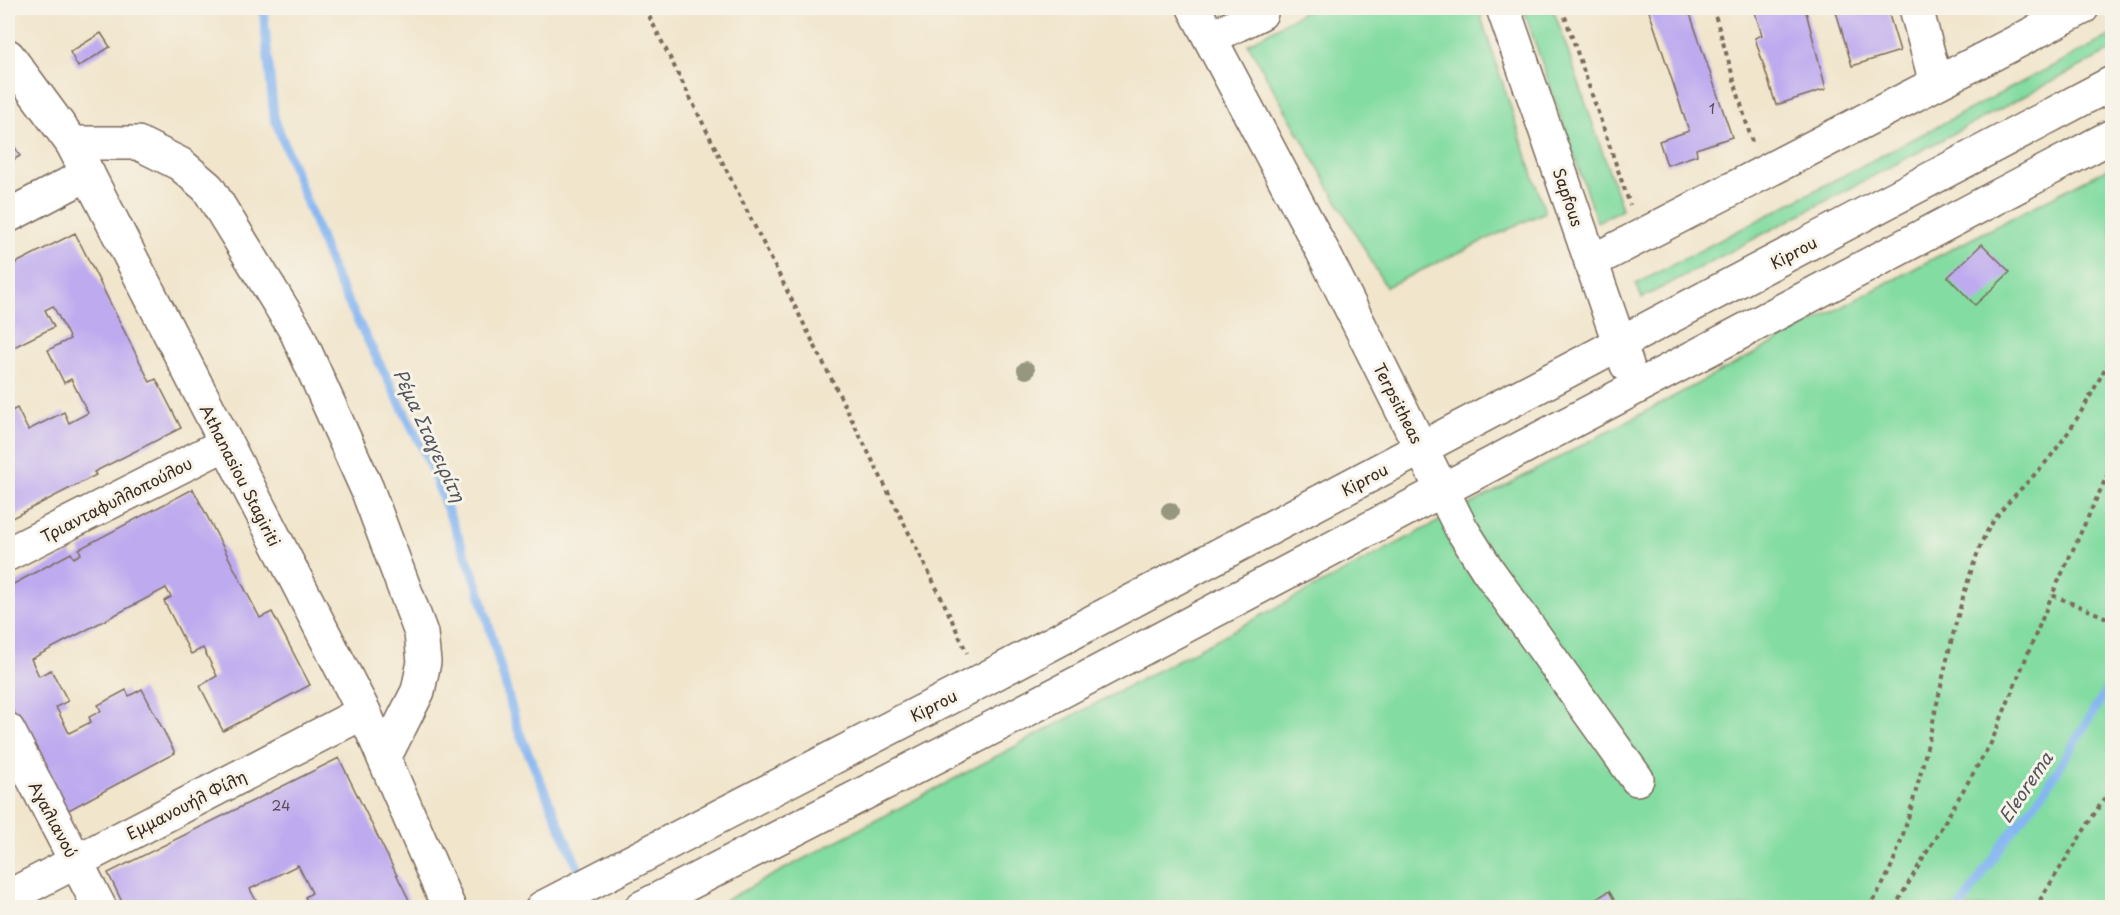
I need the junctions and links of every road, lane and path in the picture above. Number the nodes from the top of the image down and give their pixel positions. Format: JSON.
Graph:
{"nodes":[{"id":1,"x":645,"y":8,"type":"edge"},
{"id":2,"x":1194,"y":8,"type":"edge"},
{"id":3,"x":1503,"y":8,"type":"edge"},
{"id":4,"x":1562,"y":8,"type":"edge"},
{"id":5,"x":1713,"y":8,"type":"edge"},
{"id":6,"x":1916,"y":8,"type":"edge"},
{"id":7,"x":2082,"y":8,"type":"edge"},
{"id":8,"x":1263,"y":9,"type":"edge"},
{"id":9,"x":1210,"y":38,"type":"junction"},
{"id":10,"x":8,"y":56,"type":"edge"},
{"id":11,"x":1936,"y":83,"type":"junction"},
{"id":12,"x":2112,"y":83,"type":"edge"},
{"id":13,"x":2112,"y":136,"type":"edge"},
{"id":14,"x":72,"y":143,"type":"junction"},
{"id":15,"x":88,"y":174,"type":"junction"},
{"id":16,"x":1761,"y":174,"type":"junction"},
{"id":17,"x":8,"y":216,"type":"edge"},
{"id":18,"x":1640,"y":236,"type":"junction"},
{"id":19,"x":1591,"y":262,"type":"junction"},
{"id":20,"x":1620,"y":344,"type":"junction"},
{"id":21,"x":2112,"y":355,"type":"edge"},
{"id":22,"x":1635,"y":387,"type":"junction"},
{"id":23,"x":225,"y":444,"type":"junction"},
{"id":24,"x":1422,"y":449,"type":"junction"},
{"id":25,"x":2112,"y":465,"type":"edge"},
{"id":26,"x":1441,"y":489,"type":"junction"},
{"id":27,"x":8,"y":554,"type":"edge"},
{"id":28,"x":2052,"y":595,"type":"junction"},
{"id":29,"x":2112,"y":620,"type":"edge"},
{"id":30,"x":979,"y":682,"type":"junction"},
{"id":31,"x":364,"y":712,"type":"junction"},
{"id":32,"x":8,"y":730,"type":"edge"},
{"id":33,"x":384,"y":758,"type":"junction"},
{"id":34,"x":1637,"y":779,"type":"dead end"},
{"id":35,"x":2112,"y":786,"type":"edge"},
{"id":36,"x":76,"y":861,"type":"junction"},
{"id":37,"x":8,"y":897,"type":"edge"},
{"id":38,"x":543,"y":907,"type":"edge"},
{"id":39,"x":100,"y":908,"type":"edge"},
{"id":40,"x":449,"y":908,"type":"edge"},
{"id":41,"x":641,"y":908,"type":"edge"},
{"id":42,"x":1868,"y":908,"type":"edge"},
{"id":43,"x":1894,"y":908,"type":"edge"},
{"id":44,"x":2035,"y":908,"type":"edge"}],
"edges":[{"from":1,"to":30,"type":"path"},
{"from":2,"to":9,"type":"street","name":"Terpsitheas"},
{"from":3,"to":19,"type":"street","name":"Sapfous"},
{"from":4,"to":18,"type":"path"},
{"from":5,"to":16,"type":"path"},
{"from":6,"to":11,"type":"street"},
{"from":7,"to":11,"type":"street"},
{"from":8,"to":9,"type":"street"},
{"from":9,"to":24,"type":"street","name":"Terpsitheas"},
{"from":10,"to":14,"type":"street","name":"Athanasiou Stagiriti"},
{"from":11,"to":16,"type":"street"},
{"from":12,"to":20,"type":"street","name":"Kiprou"},
{"from":13,"to":22,"type":"street"},
{"from":14,"to":15,"type":"street","name":"Athanasiou Stagiriti"},
{"from":14,"to":33,"type":"street"},
{"from":15,"to":17,"type":"street"},
{"from":15,"to":23,"type":"street","name":"Athanasiou Stagiriti"},
{"from":16,"to":18,"type":"street"},
{"from":18,"to":19,"type":"street"},
{"from":19,"to":20,"type":"street","name":"Sapfous"},
{"from":20,"to":22,"type":"street","name":"Sapfous"},
{"from":20,"to":24,"type":"street","name":"Kiprou"},
{"from":21,"to":42,"type":"path"},
{"from":22,"to":26,"type":"street"},
{"from":23,"to":27,"type":"street","name":"Τριανταφυλλοπούλου"},
{"from":23,"to":31,"type":"street","name":"Athanasiou Stagiriti"},
{"from":24,"to":26,"type":"street","name":"Terpsitheas"},
{"from":24,"to":30,"type":"street","name":"Kiprou"},
{"from":25,"to":28,"type":"path"},
{"from":26,"to":34,"type":"street","name":"Terpsitheas"},
{"from":26,"to":41,"type":"street"},
{"from":28,"to":29,"type":"path"},
{"from":28,"to":43,"type":"path"},
{"from":30,"to":38,"type":"street","name":"Kiprou"},
{"from":31,"to":33,"type":"street","name":"Athanasiou Stagiriti"},
{"from":31,"to":36,"type":"street","name":"Εμμανουήλ Φίλη"},
{"from":32,"to":36,"type":"street","name":"Αγαλιανού"},
{"from":33,"to":40,"type":"street","name":"Athanasiou Stagiriti"},
{"from":35,"to":44,"type":"path"},
{"from":36,"to":37,"type":"street","name":"Εμμανουήλ Φίλη"},
{"from":36,"to":39,"type":"street","name":"Αγαλιανού"}]}
